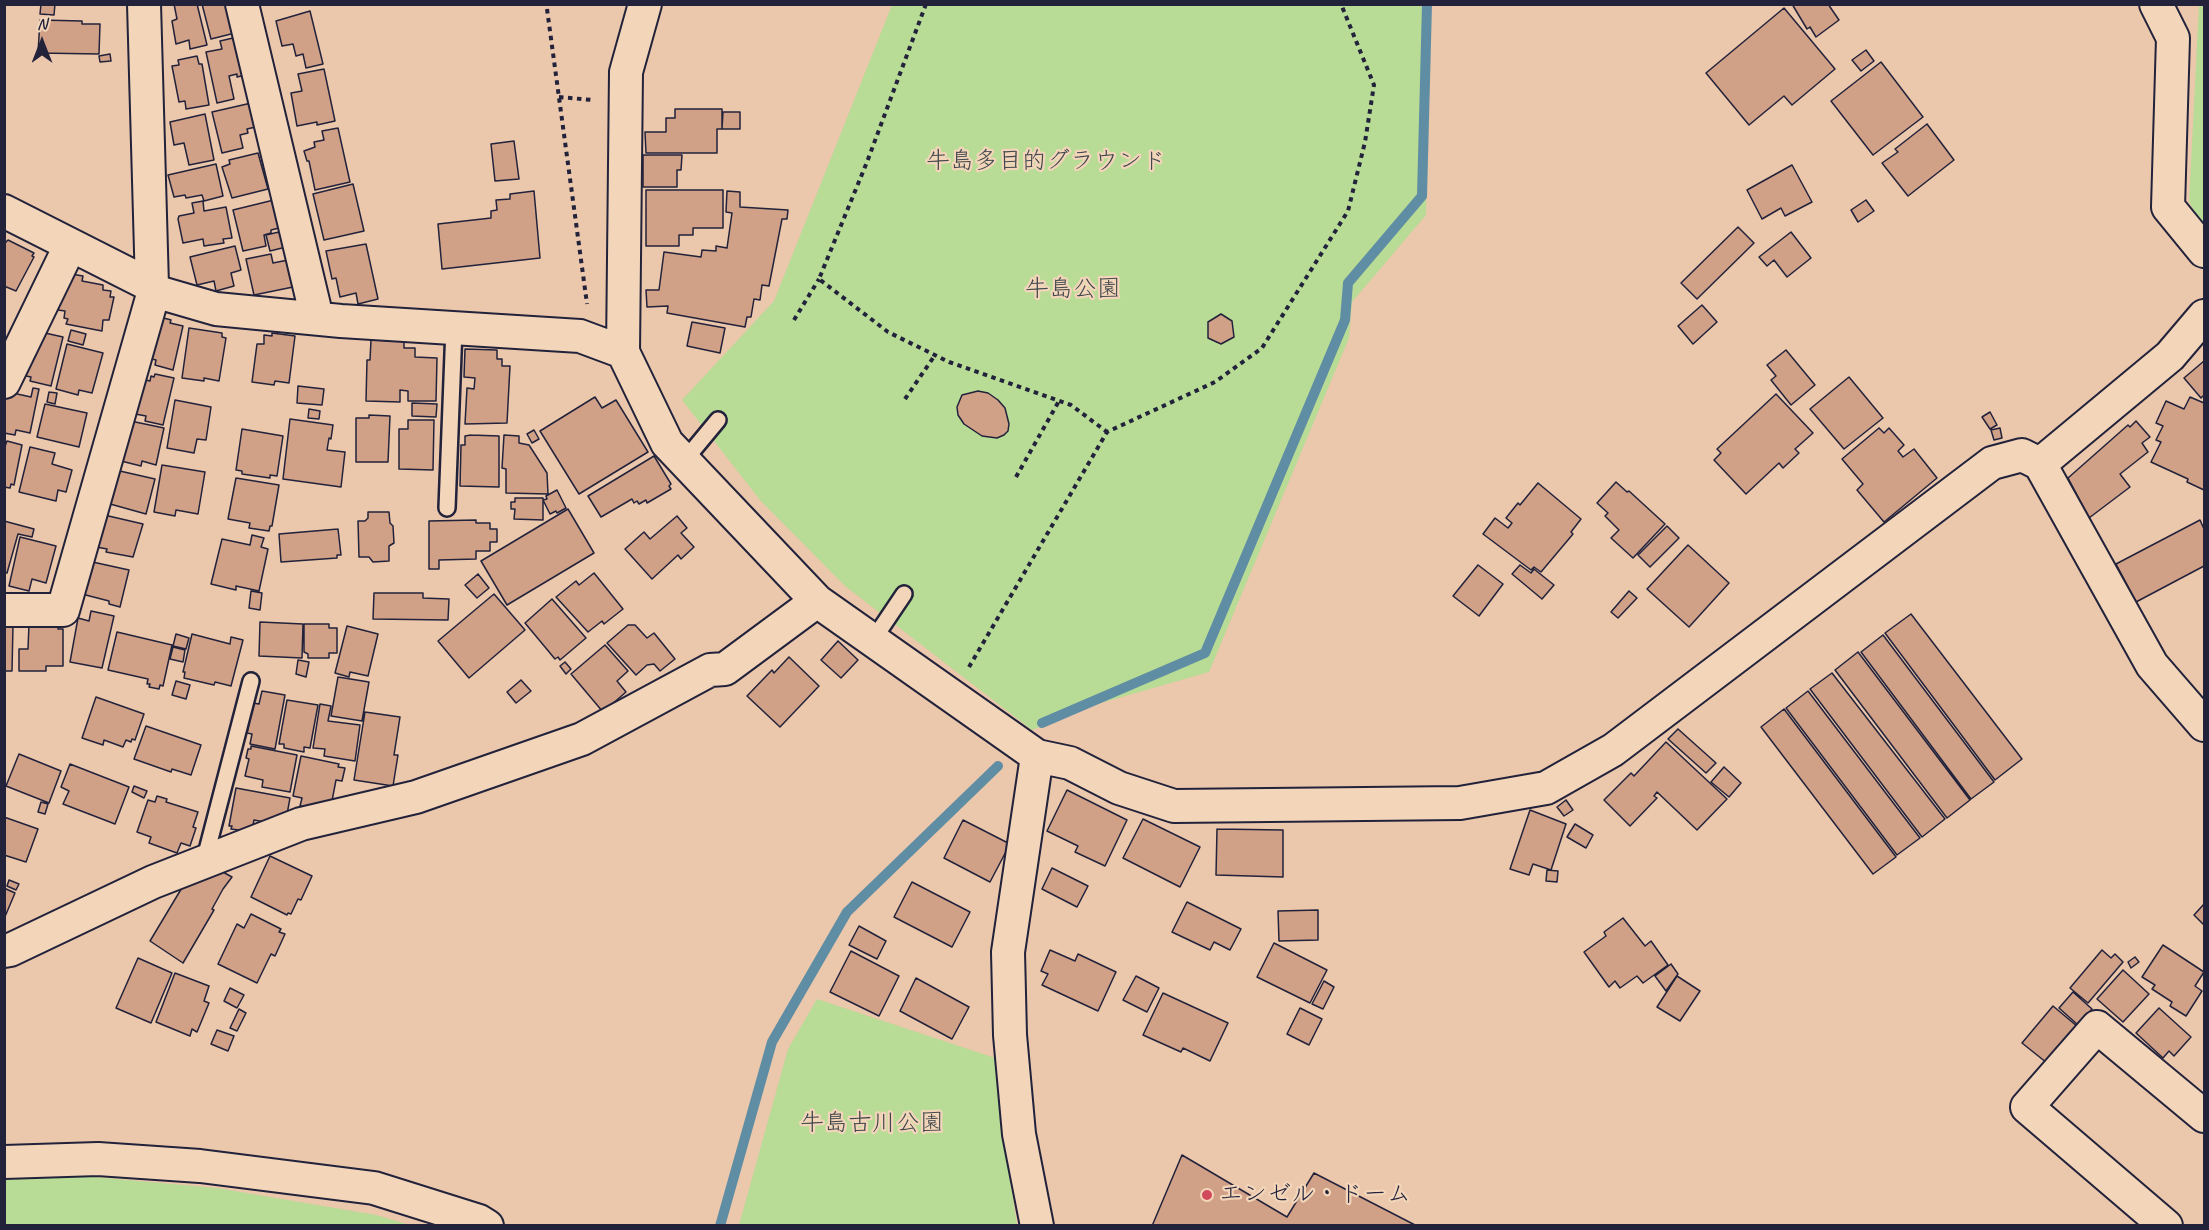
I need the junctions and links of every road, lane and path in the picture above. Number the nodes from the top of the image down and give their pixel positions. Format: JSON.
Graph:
{"nodes":[{"id":1,"x":144,"y":4,"type":"edge"},
{"id":2,"x":242,"y":4,"type":"edge"},
{"id":3,"x":645,"y":4,"type":"edge"},
{"id":4,"x":926,"y":4,"type":"edge"},
{"id":5,"x":1341,"y":4,"type":"edge"},
{"id":6,"x":2156,"y":4,"type":"edge"},
{"id":7,"x":547,"y":9,"type":"dead end"},
{"id":8,"x":4,"y":212,"type":"edge"},
{"id":9,"x":70,"y":246,"type":"junction"},
{"id":10,"x":2205,"y":251,"type":"edge"},
{"id":11,"x":819,"y":279,"type":"junction"},
{"id":12,"x":153,"y":289,"type":"junction"},
{"id":13,"x":2205,"y":316,"type":"edge"},
{"id":14,"x":317,"y":318,"type":"junction"},
{"id":15,"x":795,"y":320,"type":"dead end"},
{"id":16,"x":454,"y":328,"type":"junction"},
{"id":17,"x":592,"y":341,"type":"junction"},
{"id":18,"x":623,"y":352,"type":"junction"},
{"id":19,"x":935,"y":355,"type":"junction"},
{"id":20,"x":4,"y":382,"type":"edge"},
{"id":21,"x":905,"y":399,"type":"dead end"},
{"id":22,"x":1059,"y":401,"type":"junction"},
{"id":23,"x":718,"y":420,"type":"dead end"},
{"id":24,"x":1107,"y":432,"type":"junction"},
{"id":25,"x":684,"y":461,"type":"junction"},
{"id":26,"x":2040,"y":464,"type":"junction"},
{"id":27,"x":1016,"y":477,"type":"dead end"},
{"id":28,"x":447,"y":508,"type":"dead end"},
{"id":29,"x":904,"y":594,"type":"dead end"},
{"id":30,"x":817,"y":601,"type":"junction"},
{"id":31,"x":4,"y":610,"type":"edge"},
{"id":32,"x":873,"y":640,"type":"junction"},
{"id":33,"x":251,"y":681,"type":"dead end"},
{"id":34,"x":952,"y":696,"type":"junction"},
{"id":35,"x":2205,"y":725,"type":"edge"},
{"id":36,"x":1037,"y":756,"type":"junction"},
{"id":37,"x":204,"y":862,"type":"junction"},
{"id":38,"x":4,"y":951,"type":"edge"},
{"id":39,"x":2205,"y":1116,"type":"edge"},
{"id":40,"x":4,"y":1162,"type":"edge"},
{"id":41,"x":487,"y":1226,"type":"edge"},
{"id":42,"x":1037,"y":1226,"type":"edge"},
{"id":43,"x":2166,"y":1226,"type":"edge"}],
"edges":[{"from":1,"to":12,"type":"street"},
{"from":2,"to":14,"type":"street"},
{"from":3,"to":18,"type":"street"},
{"from":4,"to":11,"type":"path"},
{"from":5,"to":24,"type":"path"},
{"from":6,"to":10,"type":"street"},
{"from":7,"to":17,"type":"path"},
{"from":8,"to":9,"type":"street"},
{"from":9,"to":12,"type":"street"},
{"from":9,"to":20,"type":"street"},
{"from":11,"to":15,"type":"path"},
{"from":11,"to":19,"type":"path"},
{"from":12,"to":14,"type":"street"},
{"from":12,"to":31,"type":"street"},
{"from":13,"to":26,"type":"street"},
{"from":14,"to":16,"type":"street"},
{"from":16,"to":17,"type":"street"},
{"from":16,"to":28,"type":"lane"},
{"from":17,"to":18,"type":"street"},
{"from":18,"to":25,"type":"street"},
{"from":19,"to":21,"type":"path"},
{"from":19,"to":22,"type":"path"},
{"from":22,"to":24,"type":"path"},
{"from":22,"to":27,"type":"path"},
{"from":23,"to":25,"type":"lane"},
{"from":24,"to":34,"type":"path"},
{"from":25,"to":30,"type":"street"},
{"from":26,"to":35,"type":"street"},
{"from":26,"to":36,"type":"street"},
{"from":29,"to":32,"type":"lane"},
{"from":30,"to":32,"type":"street"},
{"from":30,"to":37,"type":"street"},
{"from":32,"to":34,"type":"street"},
{"from":33,"to":37,"type":"lane"},
{"from":34,"to":36,"type":"street"},
{"from":36,"to":42,"type":"street"},
{"from":37,"to":38,"type":"street"},
{"from":39,"to":43,"type":"street"},
{"from":40,"to":41,"type":"street"}]}
